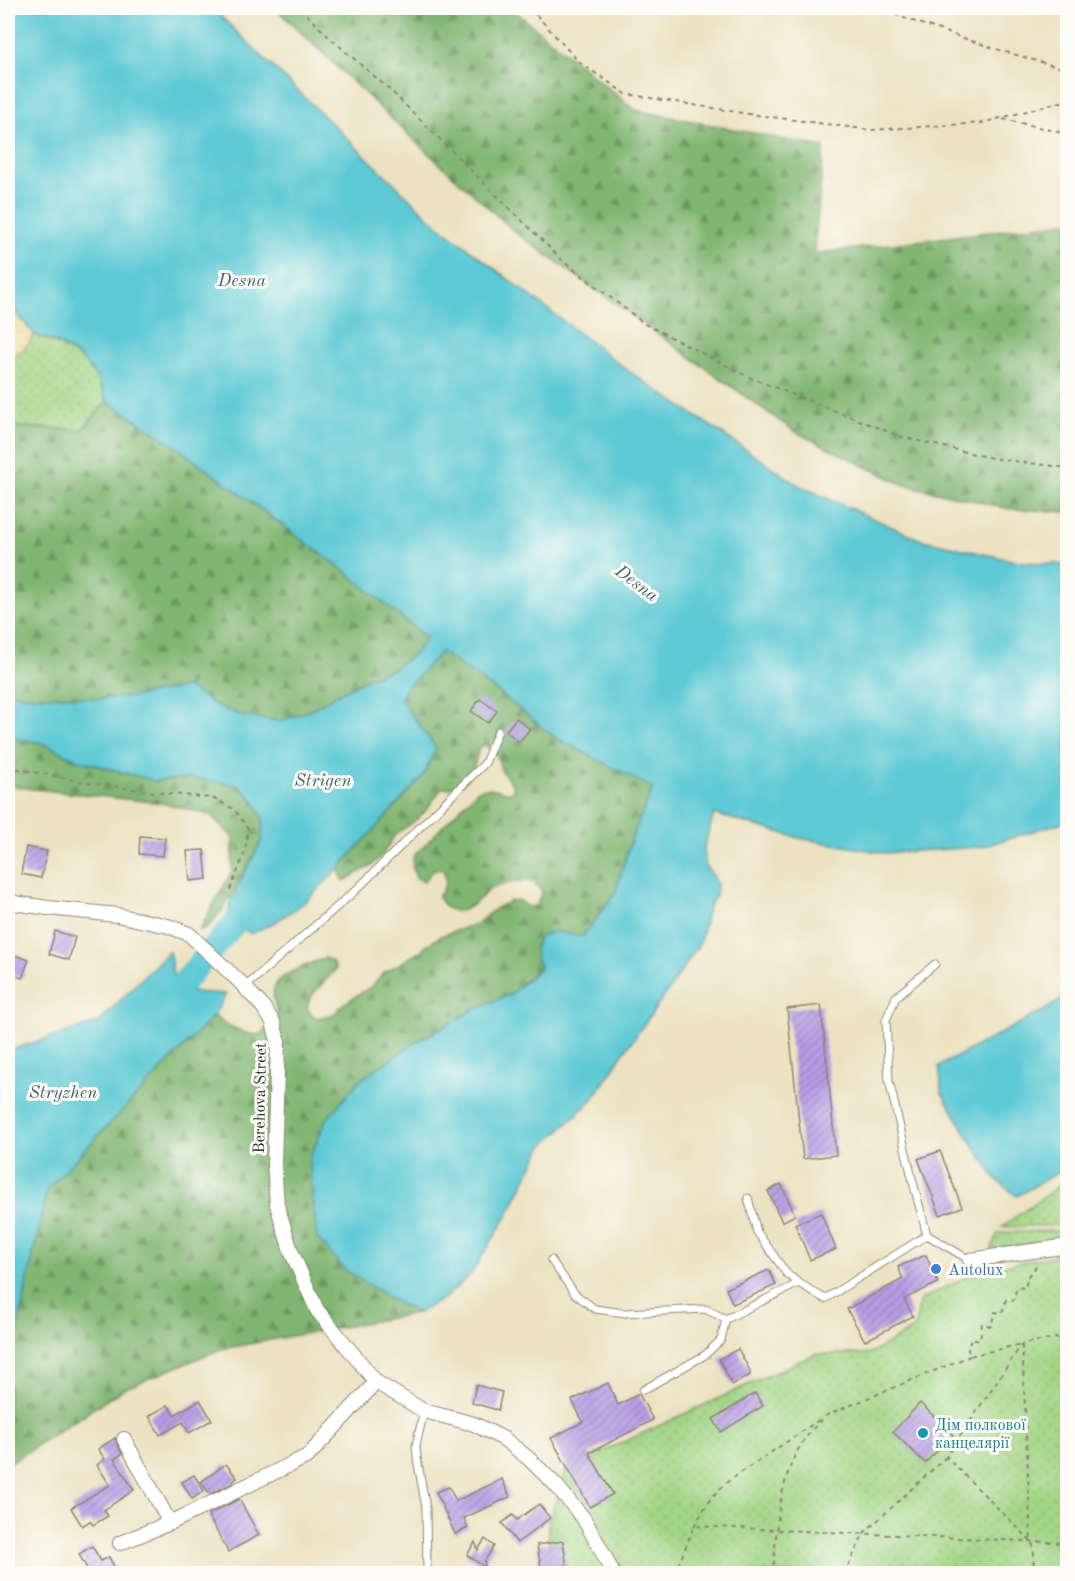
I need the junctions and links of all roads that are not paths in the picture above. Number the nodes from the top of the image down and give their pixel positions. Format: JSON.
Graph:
{"nodes":[{"id":1,"x":498,"y":731,"type":"dead end"},
{"id":2,"x":8,"y":902,"type":"edge"},
{"id":3,"x":935,"y":964,"type":"dead end"},
{"id":4,"x":242,"y":984,"type":"junction"},
{"id":5,"x":748,"y":1198,"type":"dead end"},
{"id":6,"x":927,"y":1235,"type":"junction"},
{"id":7,"x":1068,"y":1246,"type":"edge"},
{"id":8,"x":551,"y":1260,"type":"dead end"},
{"id":9,"x":970,"y":1260,"type":"joint"},
{"id":10,"x":799,"y":1283,"type":"junction"},
{"id":11,"x":726,"y":1319,"type":"junction"},
{"id":12,"x":376,"y":1382,"type":"junction"},
{"id":13,"x":643,"y":1390,"type":"dead end"},
{"id":14,"x":424,"y":1411,"type":"junction"},
{"id":15,"x":124,"y":1440,"type":"dead end"},
{"id":16,"x":170,"y":1523,"type":"junction"},
{"id":17,"x":120,"y":1543,"type":"dead end"},
{"id":18,"x":427,"y":1574,"type":"edge"},
{"id":19,"x":613,"y":1574,"type":"edge"}],
"edges":[{"from":1,"to":4,"type":"lane"},
{"from":2,"to":4,"type":"street","name":"Berehova Street"},
{"from":3,"to":6,"type":"lane"},
{"from":4,"to":12,"type":"street","name":"Berehova Street"},
{"from":5,"to":10,"type":"lane"},
{"from":6,"to":9,"type":"lane"},
{"from":6,"to":10,"type":"lane"},
{"from":7,"to":9,"type":"street"},
{"from":8,"to":11,"type":"lane"},
{"from":10,"to":11,"type":"lane"},
{"from":11,"to":13,"type":"lane"},
{"from":12,"to":14,"type":"street","name":"Berehova Street"},
{"from":12,"to":16,"type":"street"},
{"from":14,"to":18,"type":"lane"},
{"from":14,"to":19,"type":"street","name":"Berehova Street"},
{"from":15,"to":16,"type":"street"},
{"from":16,"to":17,"type":"street"}]}
